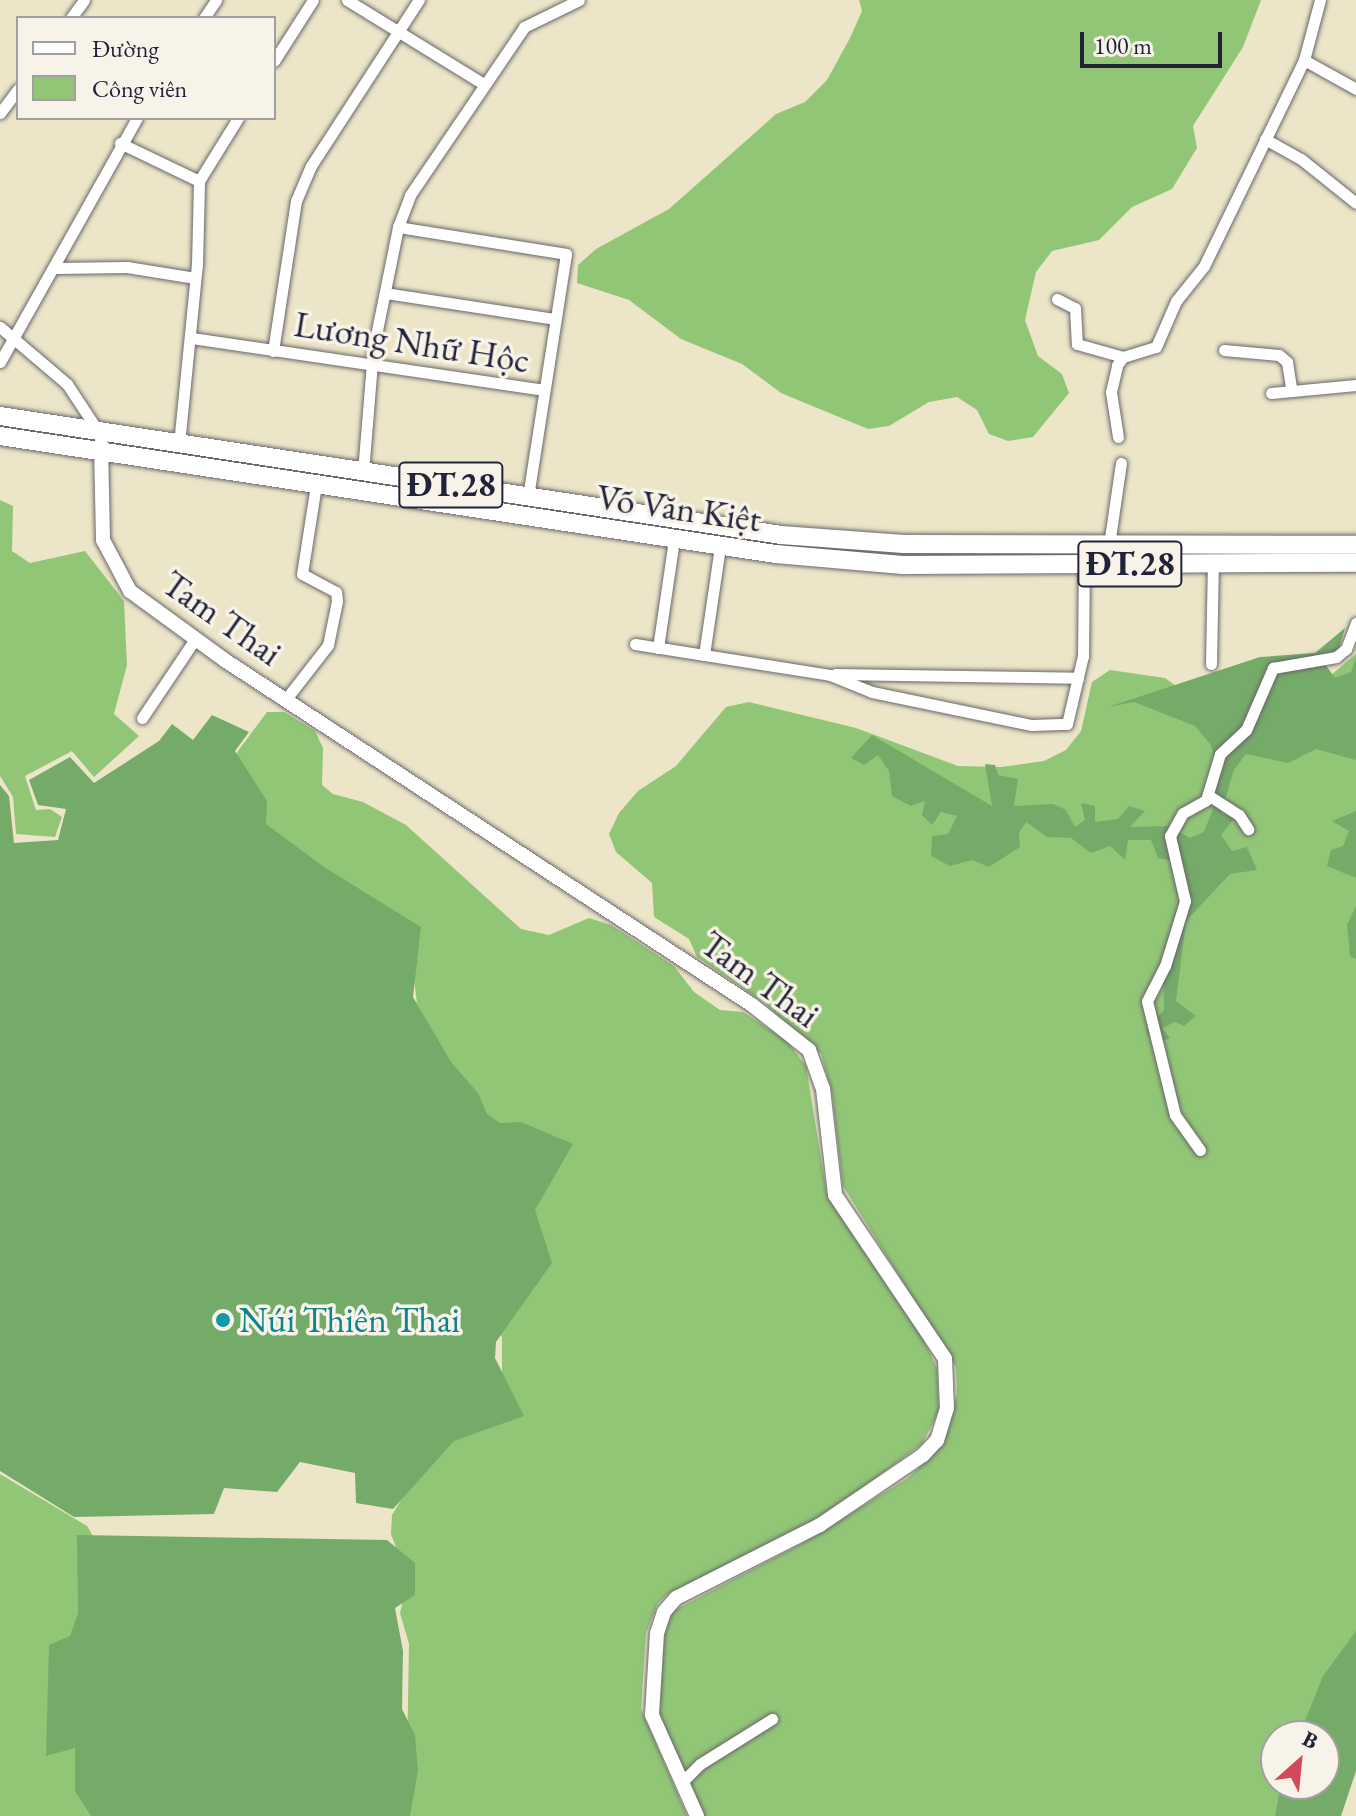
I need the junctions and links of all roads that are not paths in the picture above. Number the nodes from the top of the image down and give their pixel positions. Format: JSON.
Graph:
{"nodes":[{"id":1,"x":313,"y":0,"type":"edge"},
{"id":2,"x":347,"y":0,"type":"edge"},
{"id":3,"x":419,"y":0,"type":"edge"},
{"id":4,"x":579,"y":0,"type":"edge"},
{"id":5,"x":1320,"y":0,"type":"edge"},
{"id":6,"x":562,"y":3,"type":"edge"},
{"id":7,"x":398,"y":31,"type":"junction"},
{"id":8,"x":276,"y":58,"type":"edge"},
{"id":9,"x":1304,"y":60,"type":"junction"},
{"id":10,"x":482,"y":83,"type":"junction"},
{"id":11,"x":1356,"y":89,"type":"edge"},
{"id":12,"x":16,"y":92,"type":"edge"},
{"id":13,"x":0,"y":113,"type":"edge"},
{"id":14,"x":136,"y":120,"type":"edge"},
{"id":15,"x":237,"y":120,"type":"edge"},
{"id":16,"x":1265,"y":139,"type":"junction"},
{"id":17,"x":120,"y":143,"type":"junction"},
{"id":18,"x":199,"y":181,"type":"junction"},
{"id":19,"x":1356,"y":203,"type":"edge"},
{"id":20,"x":398,"y":227,"type":"junction"},
{"id":21,"x":55,"y":268,"type":"junction"},
{"id":22,"x":195,"y":278,"type":"junction"},
{"id":23,"x":385,"y":293,"type":"junction"},
{"id":24,"x":1057,"y":299,"type":"dead end"},
{"id":25,"x":555,"y":319,"type":"junction"},
{"id":26,"x":0,"y":327,"type":"edge"},
{"id":27,"x":192,"y":338,"type":"junction"},
{"id":28,"x":16,"y":339,"type":"junction"},
{"id":29,"x":1224,"y":350,"type":"dead end"},
{"id":30,"x":273,"y":351,"type":"junction"},
{"id":31,"x":1123,"y":357,"type":"junction"},
{"id":32,"x":0,"y":362,"type":"edge"},
{"id":33,"x":372,"y":365,"type":"junction"},
{"id":34,"x":1356,"y":385,"type":"edge"},
{"id":35,"x":1291,"y":388,"type":"junction"},
{"id":36,"x":544,"y":390,"type":"junction"},
{"id":37,"x":1271,"y":393,"type":"dead end"},
{"id":38,"x":0,"y":416,"type":"edge"},
{"id":39,"x":99,"y":432,"type":"junction"},
{"id":40,"x":0,"y":436,"type":"edge"},
{"id":41,"x":1118,"y":437,"type":"dead end"},
{"id":42,"x":179,"y":444,"type":"junction"},
{"id":43,"x":103,"y":452,"type":"junction"},
{"id":44,"x":1121,"y":463,"type":"dead end"},
{"id":45,"x":363,"y":472,"type":"junction"},
{"id":46,"x":316,"y":485,"type":"junction"},
{"id":47,"x":528,"y":497,"type":"junction"},
{"id":48,"x":674,"y":540,"type":"junction"},
{"id":49,"x":904,"y":544,"type":"junction"},
{"id":50,"x":1109,"y":545,"type":"junction"},
{"id":51,"x":1157,"y":545,"type":"junction"},
{"id":52,"x":1356,"y":545,"type":"edge"},
{"id":53,"x":720,"y":547,"type":"junction"},
{"id":54,"x":1356,"y":563,"type":"edge"},
{"id":55,"x":1084,"y":564,"type":"junction"},
{"id":56,"x":1158,"y":564,"type":"junction"},
{"id":57,"x":1213,"y":564,"type":"junction"},
{"id":58,"x":903,"y":565,"type":"junction"},
{"id":59,"x":1356,"y":623,"type":"edge"},
{"id":60,"x":195,"y":639,"type":"junction"},
{"id":61,"x":635,"y":644,"type":"dead end"},
{"id":62,"x":658,"y":648,"type":"junction"},
{"id":63,"x":704,"y":655,"type":"junction"},
{"id":64,"x":1211,"y":664,"type":"dead end"},
{"id":65,"x":830,"y":675,"type":"junction"},
{"id":66,"x":1078,"y":678,"type":"junction"},
{"id":67,"x":286,"y":699,"type":"junction"},
{"id":68,"x":142,"y":718,"type":"dead end"},
{"id":69,"x":1208,"y":795,"type":"junction"},
{"id":70,"x":1248,"y":829,"type":"dead end"},
{"id":71,"x":1200,"y":1150,"type":"dead end"},
{"id":72,"x":772,"y":1719,"type":"dead end"},
{"id":73,"x":681,"y":1783,"type":"junction"},
{"id":74,"x":697,"y":1816,"type":"edge"}],
"edges":[{"from":1,"to":8,"type":"street"},
{"from":2,"to":7,"type":"street"},
{"from":3,"to":7,"type":"street","name":"Lương Nhữ Hộc"},
{"from":4,"to":6,"type":"street"},
{"from":5,"to":9,"type":"street"},
{"from":6,"to":10,"type":"street"},
{"from":7,"to":10,"type":"street"},
{"from":7,"to":30,"type":"street","name":"Lương Nhữ Hộc"},
{"from":9,"to":11,"type":"street"},
{"from":9,"to":16,"type":"street"},
{"from":10,"to":20,"type":"street"},
{"from":12,"to":13,"type":"street"},
{"from":14,"to":17,"type":"street"},
{"from":15,"to":18,"type":"street"},
{"from":16,"to":19,"type":"street"},
{"from":16,"to":31,"type":"street"},
{"from":17,"to":18,"type":"street"},
{"from":17,"to":21,"type":"street"},
{"from":18,"to":22,"type":"street"},
{"from":20,"to":23,"type":"street"},
{"from":20,"to":25,"type":"street"},
{"from":21,"to":22,"type":"street"},
{"from":21,"to":28,"type":"street"},
{"from":22,"to":27,"type":"street"},
{"from":23,"to":25,"type":"street"},
{"from":23,"to":33,"type":"street"},
{"from":24,"to":31,"type":"street"},
{"from":25,"to":36,"type":"street"},
{"from":26,"to":28,"type":"street","name":"Tam Thai"},
{"from":27,"to":30,"type":"street"},
{"from":27,"to":42,"type":"street"},
{"from":28,"to":32,"type":"street"},
{"from":28,"to":39,"type":"street","name":"Tam Thai"},
{"from":29,"to":35,"type":"street"},
{"from":30,"to":33,"type":"street","name":"Lương Nhữ Hộc"},
{"from":31,"to":41,"type":"street"},
{"from":33,"to":36,"type":"street","name":"Lương Nhữ Hộc"},
{"from":33,"to":45,"type":"street"},
{"from":34,"to":35,"type":"street"},
{"from":35,"to":37,"type":"street"},
{"from":36,"to":47,"type":"street"},
{"from":38,"to":39,"type":"main road","name":"Võ Văn Kiệt","number":"ĐT.28"},
{"from":39,"to":42,"type":"main road","name":"Võ Văn Kiệt","number":"ĐT.28"},
{"from":39,"to":43,"type":"street","name":"Tam Thai"},
{"from":40,"to":43,"type":"main road","name":"Võ Văn Kiệt","number":"ĐT.28"},
{"from":42,"to":45,"type":"main road","name":"Võ Văn Kiệt","number":"ĐT.28"},
{"from":43,"to":46,"type":"main road","name":"Võ Văn Kiệt","number":"ĐT.28"},
{"from":43,"to":60,"type":"street","name":"Tam Thai"},
{"from":44,"to":50,"type":"street"},
{"from":45,"to":47,"type":"main road","name":"Võ Văn Kiệt","number":"ĐT.28"},
{"from":46,"to":48,"type":"main road","name":"Võ Văn Kiệt","number":"ĐT.28"},
{"from":46,"to":67,"type":"street"},
{"from":47,"to":49,"type":"main road","name":"Võ Văn Kiệt","number":"ĐT.28"},
{"from":48,"to":53,"type":"main road","name":"Võ Văn Kiệt","number":"ĐT.28"},
{"from":48,"to":62,"type":"street"},
{"from":49,"to":50,"type":"main road","name":"Võ Văn Kiệt","number":"ĐT.28"},
{"from":49,"to":58,"type":"main road"},
{"from":50,"to":51,"type":"main road","name":"Võ Văn Kiệt","number":"ĐT.28"},
{"from":51,"to":52,"type":"main road","name":"Võ Văn Kiệt","number":"ĐT.28"},
{"from":51,"to":56,"type":"main road"},
{"from":53,"to":58,"type":"main road","name":"Võ Văn Kiệt","number":"ĐT.28"},
{"from":53,"to":63,"type":"street"},
{"from":54,"to":57,"type":"main road","name":"Võ Văn Kiệt","number":"ĐT.28"},
{"from":55,"to":56,"type":"main road","name":"Võ Văn Kiệt","number":"ĐT.28"},
{"from":55,"to":58,"type":"main road","name":"Võ Văn Kiệt","number":"ĐT.28"},
{"from":55,"to":66,"type":"street"},
{"from":56,"to":57,"type":"main road","name":"Võ Văn Kiệt","number":"ĐT.28"},
{"from":57,"to":64,"type":"street"},
{"from":59,"to":69,"type":"street"},
{"from":60,"to":67,"type":"street","name":"Tam Thai"},
{"from":60,"to":68,"type":"street"},
{"from":61,"to":62,"type":"street"},
{"from":62,"to":63,"type":"street"},
{"from":63,"to":65,"type":"street"},
{"from":65,"to":66,"type":"street"},
{"from":65,"to":66,"type":"street"},
{"from":67,"to":73,"type":"street","name":"Tam Thai"},
{"from":69,"to":70,"type":"street"},
{"from":69,"to":71,"type":"street"},
{"from":72,"to":73,"type":"street"},
{"from":73,"to":74,"type":"street","name":"Tam Thai"}]}
